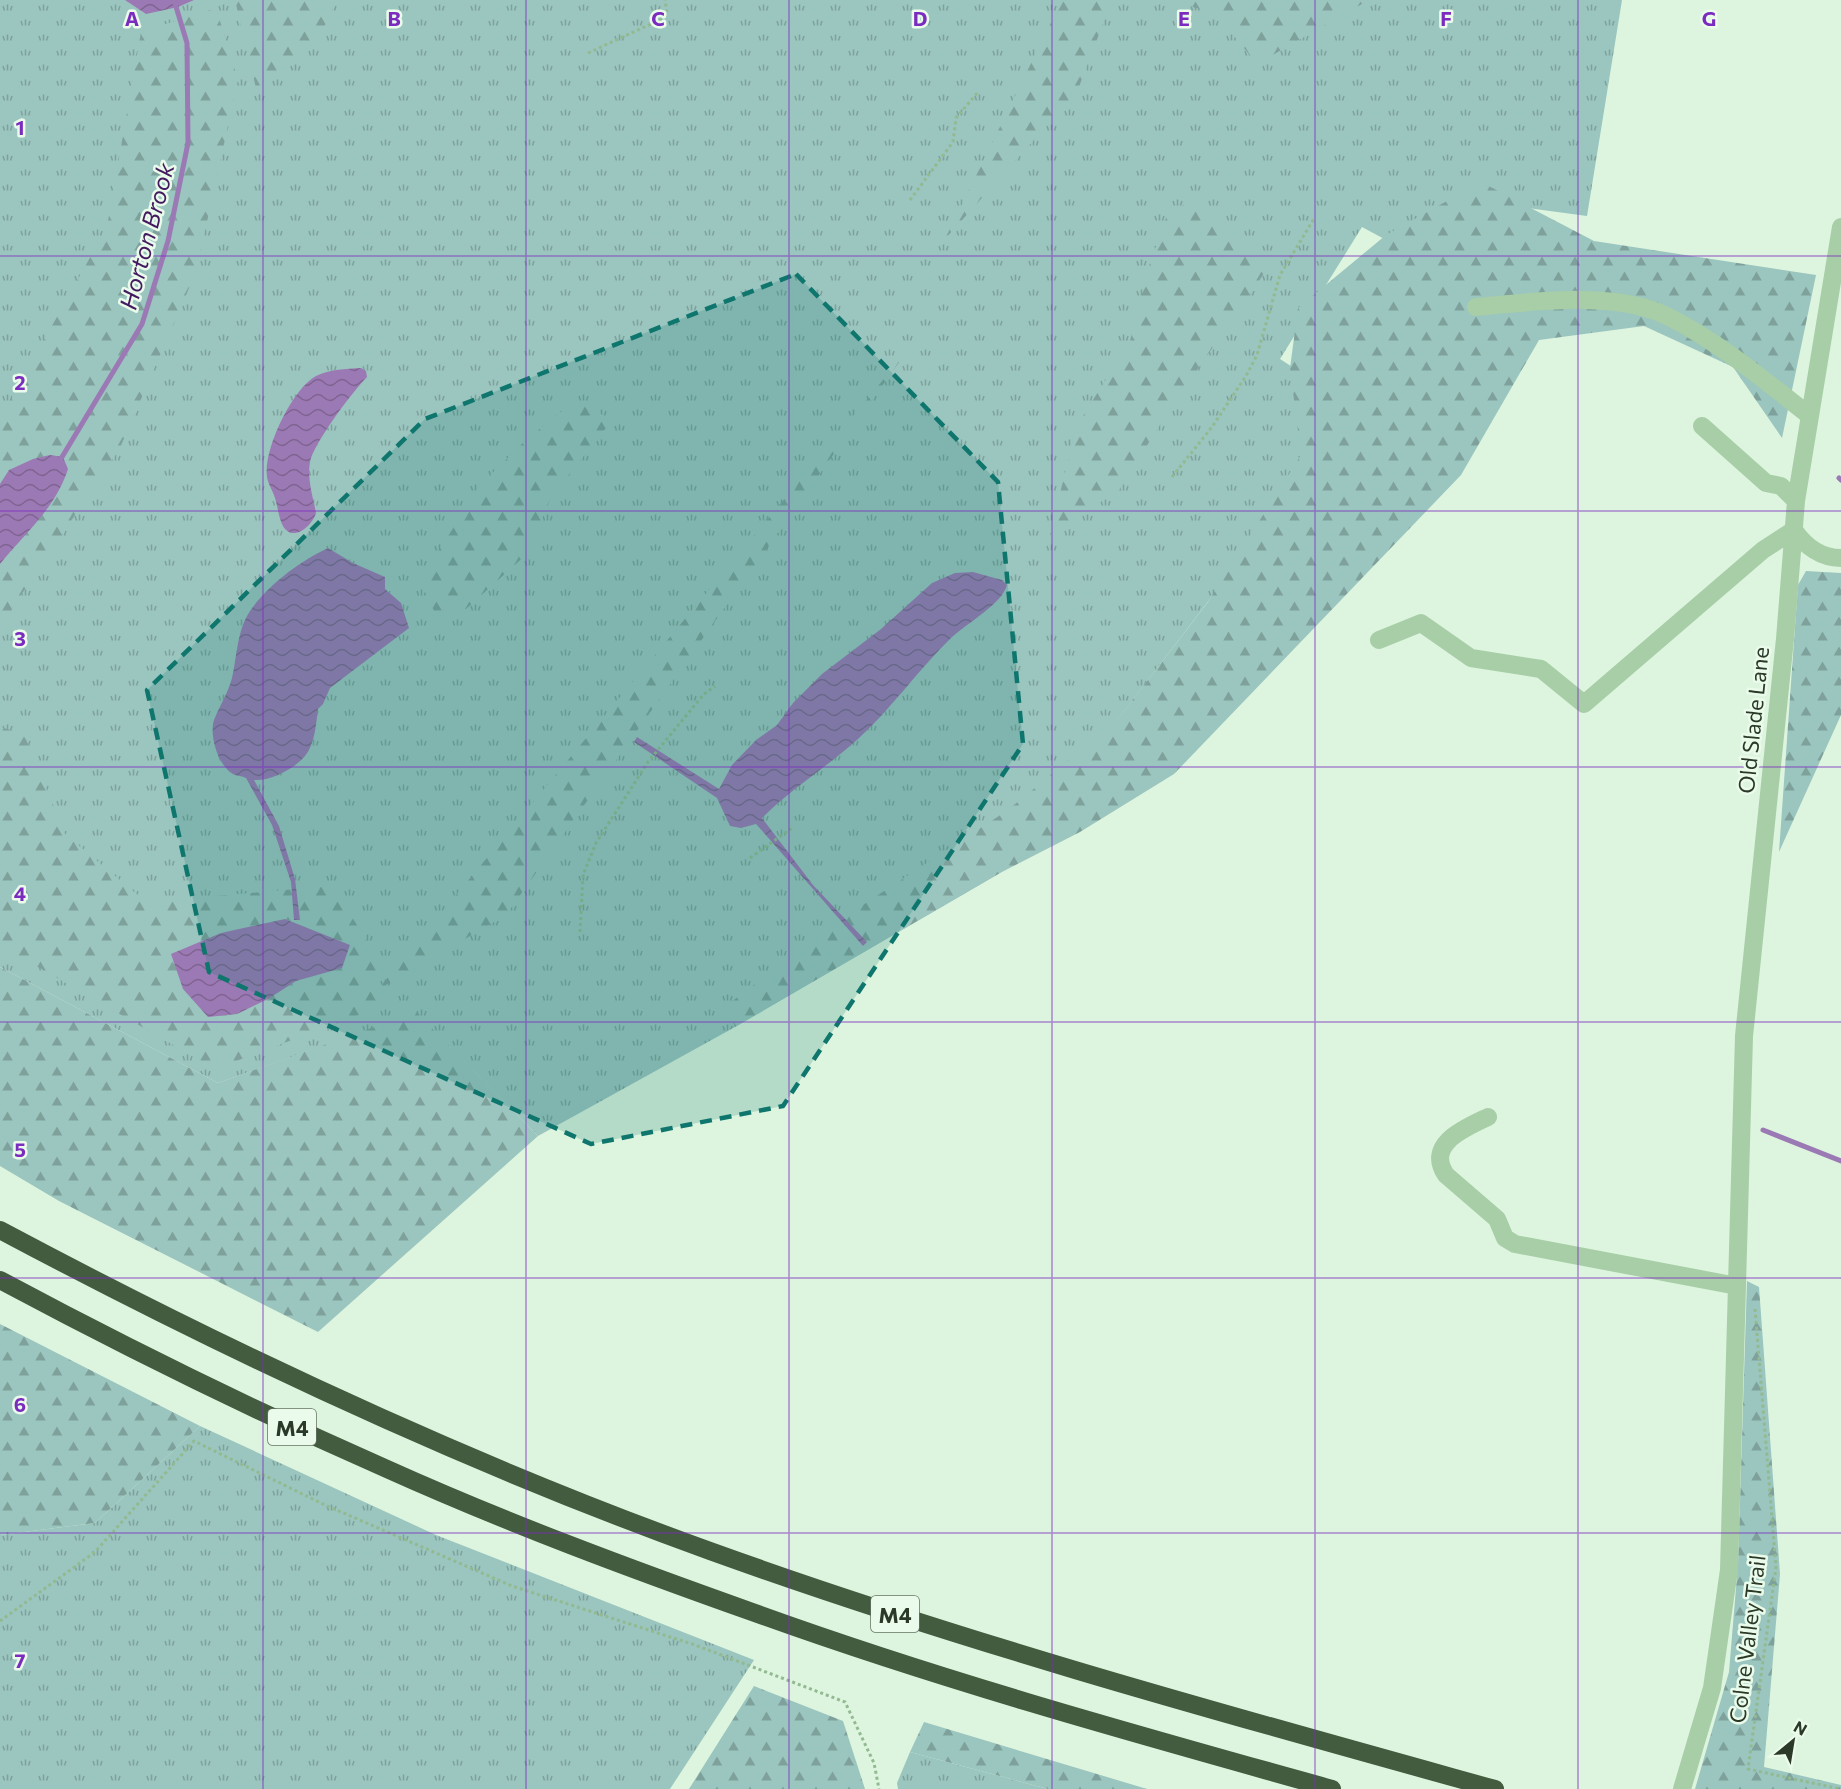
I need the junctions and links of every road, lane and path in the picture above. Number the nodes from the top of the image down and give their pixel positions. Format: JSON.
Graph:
{"nodes":[{"id":1,"x":665,"y":0,"type":"edge"},
{"id":2,"x":588,"y":53,"type":"dead end"},
{"id":3,"x":978,"y":92,"type":"dead end"},
{"id":4,"x":910,"y":200,"type":"dead end"},
{"id":5,"x":1316,"y":217,"type":"dead end"},
{"id":6,"x":1841,"y":227,"type":"edge"},
{"id":7,"x":1476,"y":307,"type":"dead end"},
{"id":8,"x":1810,"y":416,"type":"junction"},
{"id":9,"x":1702,"y":426,"type":"dead end"},
{"id":10,"x":1172,"y":477,"type":"dead end"},
{"id":11,"x":1796,"y":501,"type":"junction"},
{"id":12,"x":1794,"y":530,"type":"junction"},
{"id":13,"x":1841,"y":558,"type":"edge"},
{"id":14,"x":1379,"y":640,"type":"dead end"},
{"id":15,"x":715,"y":687,"type":"dead end"},
{"id":16,"x":792,"y":828,"type":"dead end"},
{"id":17,"x":750,"y":858,"type":"dead end"},
{"id":18,"x":580,"y":932,"type":"dead end"},
{"id":19,"x":1488,"y":1117,"type":"dead end"},
{"id":20,"x":0,"y":1230,"type":"edge"},
{"id":21,"x":0,"y":1280,"type":"edge"},
{"id":22,"x":1737,"y":1286,"type":"junction"},
{"id":23,"x":1755,"y":1305,"type":"dead end"},
{"id":24,"x":0,"y":1621,"type":"edge"},
{"id":25,"x":1685,"y":1781,"type":"edge"},
{"id":26,"x":879,"y":1789,"type":"edge"},
{"id":27,"x":1332,"y":1789,"type":"edge"},
{"id":28,"x":1495,"y":1789,"type":"edge"},
{"id":29,"x":1840,"y":1789,"type":"edge"}],
"edges":[{"from":1,"to":2,"type":"path"},
{"from":3,"to":4,"type":"path"},
{"from":5,"to":10,"type":"path"},
{"from":6,"to":8,"type":"street","name":"Old Slade Lane"},
{"from":7,"to":8,"type":"street"},
{"from":8,"to":11,"type":"street","name":"Old Slade Lane"},
{"from":9,"to":11,"type":"street"},
{"from":11,"to":12,"type":"street","name":"Old Slade Lane"},
{"from":12,"to":13,"type":"street"},
{"from":12,"to":14,"type":"street"},
{"from":12,"to":22,"type":"street","name":"Old Slade Lane"},
{"from":15,"to":18,"type":"path"},
{"from":16,"to":17,"type":"path"},
{"from":19,"to":22,"type":"street"},
{"from":20,"to":28,"type":"highway","number":"M4"},
{"from":21,"to":27,"type":"highway","number":"M4"},
{"from":22,"to":25,"type":"street","name":"Old Slade Lane"},
{"from":23,"to":29,"type":"path","name":"Colne Valley Trail"},
{"from":24,"to":26,"type":"path"}]}
